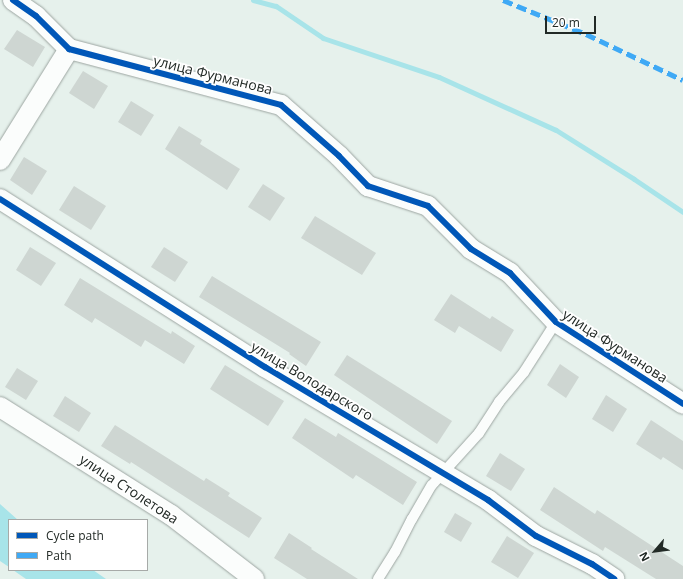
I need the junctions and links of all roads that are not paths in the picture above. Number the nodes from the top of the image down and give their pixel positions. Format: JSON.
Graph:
{"nodes":[{"id":1,"x":13,"y":0,"type":"edge"},
{"id":2,"x":69,"y":49,"type":"junction"},
{"id":3,"x":0,"y":160,"type":"edge"},
{"id":4,"x":0,"y":199,"type":"edge"},
{"id":5,"x":556,"y":322,"type":"junction"},
{"id":6,"x":683,"y":404,"type":"edge"},
{"id":7,"x":0,"y":407,"type":"edge"},
{"id":8,"x":443,"y":473,"type":"junction"},
{"id":9,"x":254,"y":579,"type":"edge"},
{"id":10,"x":378,"y":579,"type":"edge"},
{"id":11,"x":614,"y":579,"type":"edge"}],
"edges":[{"from":1,"to":2,"type":"street"},
{"from":2,"to":3,"type":"street"},
{"from":2,"to":5,"type":"street","name":"улица Фурманова"},
{"from":4,"to":8,"type":"street","name":"улица Володарского"},
{"from":5,"to":6,"type":"street","name":"улица Фурманова"},
{"from":5,"to":8,"type":"lane"},
{"from":7,"to":9,"type":"street","name":"улица Столетова"},
{"from":8,"to":10,"type":"lane"},
{"from":8,"to":11,"type":"street","name":"улица Володарского"}]}
